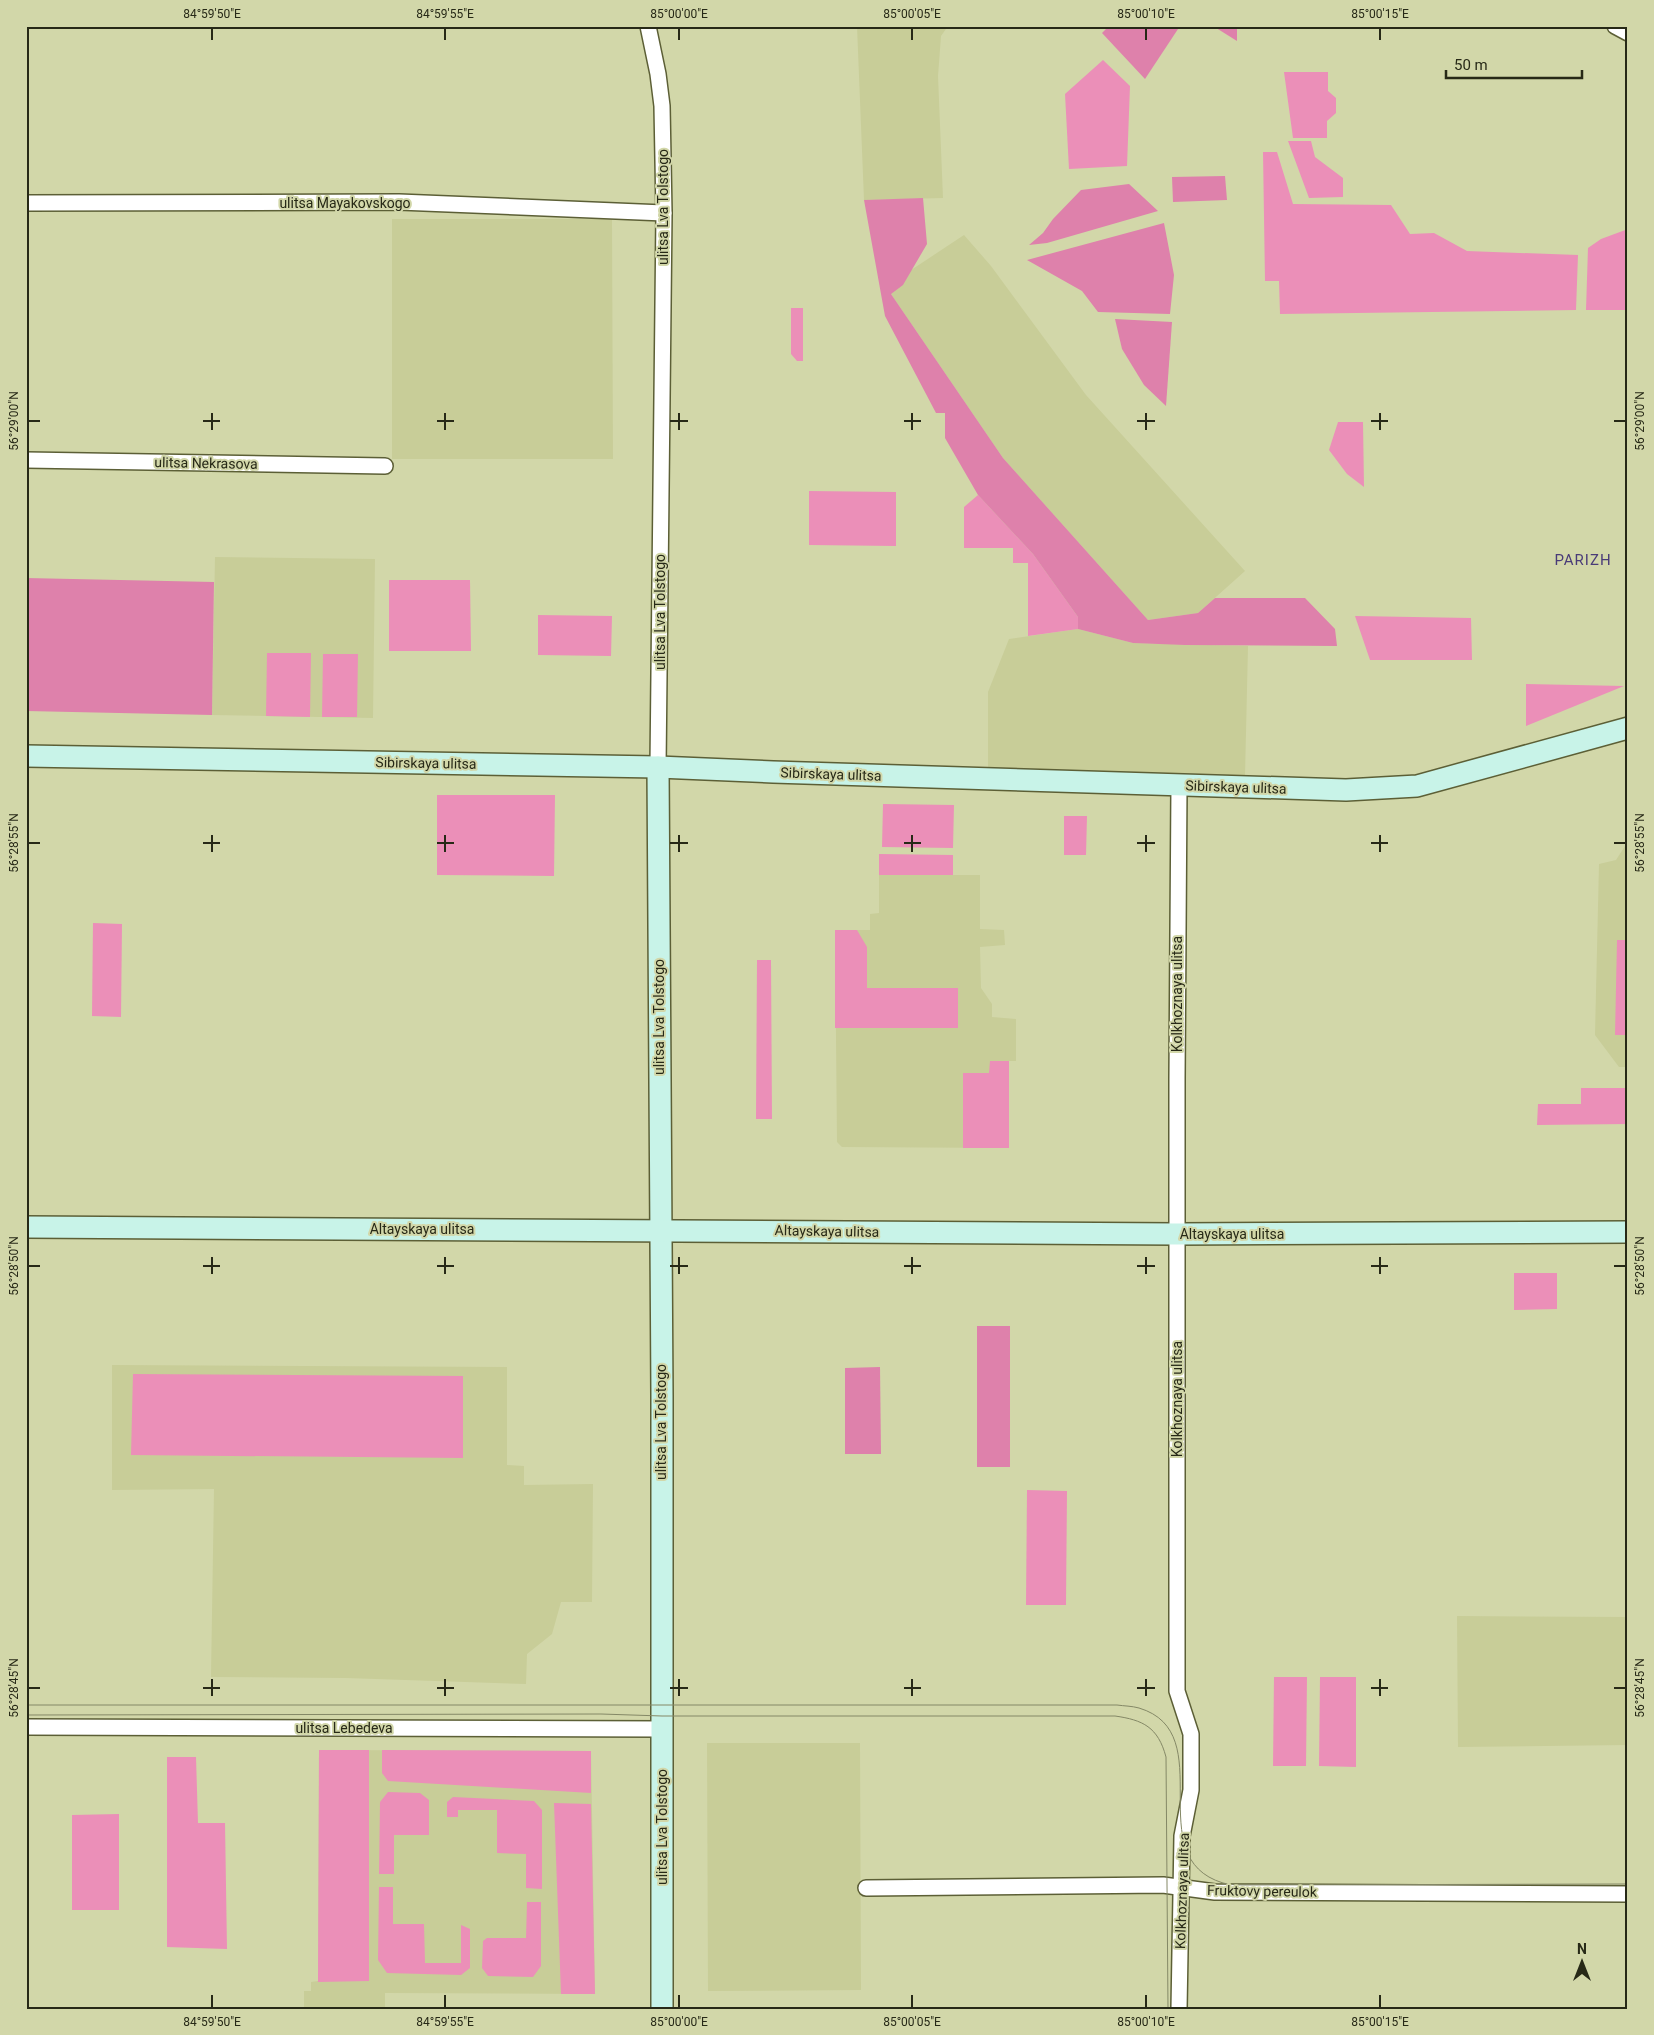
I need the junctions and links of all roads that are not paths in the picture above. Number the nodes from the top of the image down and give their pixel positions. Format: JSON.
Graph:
{"nodes":[{"id":1,"x":648,"y":26,"type":"edge"},
{"id":2,"x":1615,"y":26,"type":"edge"},
{"id":3,"x":1628,"y":33,"type":"edge"},
{"id":4,"x":26,"y":203,"type":"edge"},
{"id":5,"x":664,"y":212,"type":"junction"},
{"id":6,"x":26,"y":460,"type":"edge"},
{"id":7,"x":385,"y":466,"type":"dead end"},
{"id":8,"x":1628,"y":728,"type":"edge"},
{"id":9,"x":26,"y":756,"type":"edge"},
{"id":10,"x":658,"y":767,"type":"junction"},
{"id":11,"x":1179,"y":786,"type":"junction"},
{"id":12,"x":26,"y":1227,"type":"edge"},
{"id":13,"x":660,"y":1230,"type":"junction"},
{"id":14,"x":1628,"y":1232,"type":"edge"},
{"id":15,"x":1177,"y":1234,"type":"junction"},
{"id":16,"x":26,"y":1728,"type":"edge"},
{"id":17,"x":662,"y":1729,"type":"junction"},
{"id":18,"x":866,"y":1888,"type":"dead end"},
{"id":19,"x":1180,"y":1888,"type":"junction"},
{"id":20,"x":1628,"y":1894,"type":"edge"},
{"id":21,"x":662,"y":2009,"type":"edge"},
{"id":22,"x":1179,"y":2009,"type":"edge"}],
"edges":[{"from":1,"to":5,"type":"street","name":"ulitsa Lva Tolstogo"},
{"from":2,"to":3,"type":"street"},
{"from":4,"to":5,"type":"street","name":"ulitsa Mayakovskogo"},
{"from":5,"to":10,"type":"street","name":"ulitsa Lva Tolstogo"},
{"from":6,"to":7,"type":"street","name":"ulitsa Nekrasova"},
{"from":8,"to":11,"type":"main road","name":"Sibirskaya ulitsa"},
{"from":9,"to":10,"type":"main road","name":"Sibirskaya ulitsa"},
{"from":10,"to":11,"type":"main road","name":"Sibirskaya ulitsa"},
{"from":10,"to":13,"type":"main road","name":"ulitsa Lva Tolstogo"},
{"from":11,"to":15,"type":"street","name":"Kolkhoznaya ulitsa"},
{"from":12,"to":13,"type":"main road","name":"Altayskaya ulitsa"},
{"from":13,"to":15,"type":"main road","name":"Altayskaya ulitsa"},
{"from":13,"to":17,"type":"main road","name":"ulitsa Lva Tolstogo"},
{"from":14,"to":15,"type":"main road","name":"Altayskaya ulitsa"},
{"from":15,"to":19,"type":"street","name":"Kolkhoznaya ulitsa"},
{"from":16,"to":17,"type":"street","name":"ulitsa Lebedeva"},
{"from":17,"to":21,"type":"main road","name":"ulitsa Lva Tolstogo"},
{"from":18,"to":19,"type":"street","name":"Fruktovy pereulok"},
{"from":19,"to":20,"type":"street","name":"Fruktovy pereulok"},
{"from":19,"to":22,"type":"street","name":"Kolkhoznaya ulitsa"}]}
